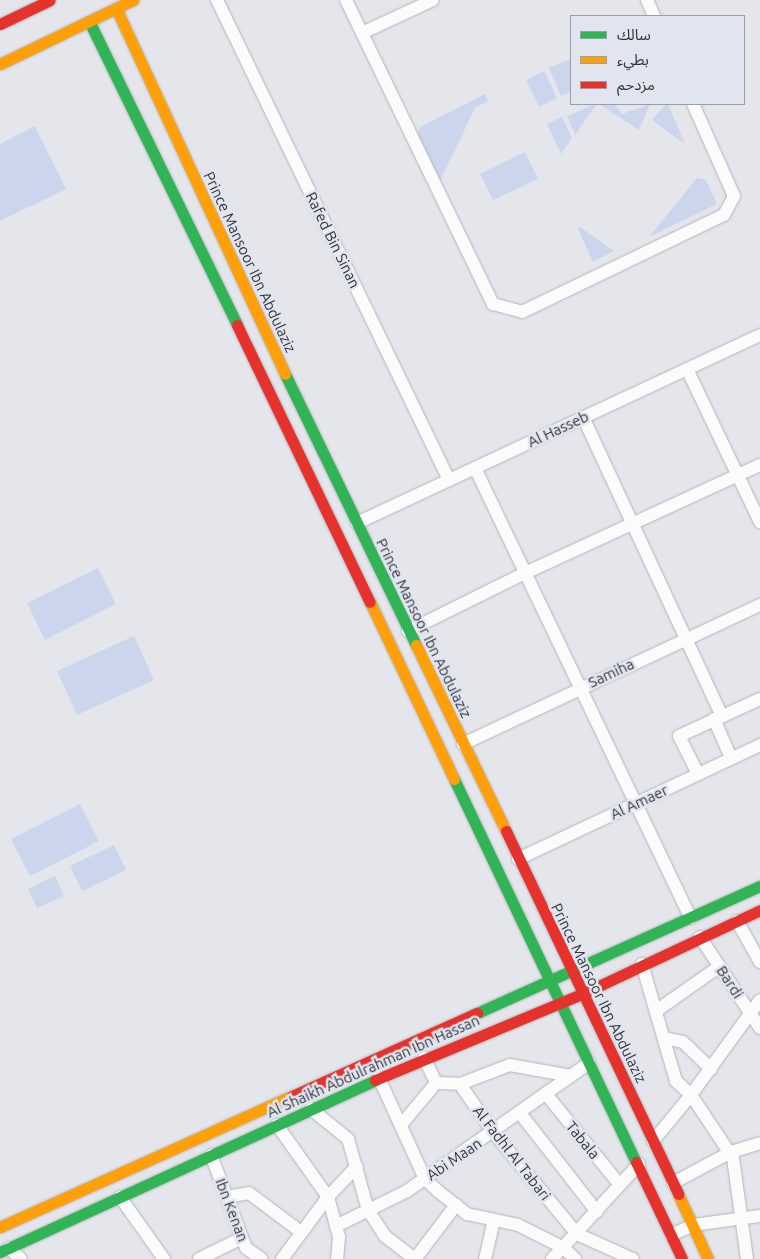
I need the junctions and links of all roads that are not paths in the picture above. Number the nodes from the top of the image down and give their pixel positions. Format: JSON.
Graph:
{"nodes":[{"id":1,"x":50,"y":0,"type":"edge"},
{"id":2,"x":133,"y":0,"type":"edge"},
{"id":3,"x":217,"y":0,"type":"edge"},
{"id":4,"x":346,"y":0,"type":"edge"},
{"id":5,"x":433,"y":0,"type":"edge"},
{"id":6,"x":647,"y":0,"type":"edge"},
{"id":7,"x":116,"y":8,"type":"junction"},
{"id":8,"x":654,"y":15,"type":"edge"},
{"id":9,"x":89,"y":21,"type":"junction"},
{"id":10,"x":0,"y":24,"type":"edge"},
{"id":11,"x":362,"y":33,"type":"junction"},
{"id":12,"x":0,"y":64,"type":"edge"},
{"id":13,"x":129,"y":70,"type":"junction"},
{"id":14,"x":693,"y":105,"type":"edge"},
{"id":15,"x":760,"y":335,"type":"edge"},
{"id":16,"x":687,"y":369,"type":"junction"},
{"id":17,"x":583,"y":417,"type":"junction"},
{"id":18,"x":760,"y":465,"type":"edge"},
{"id":19,"x":475,"y":468,"type":"junction"},
{"id":20,"x":738,"y":475,"type":"junction"},
{"id":21,"x":449,"y":480,"type":"junction"},
{"id":22,"x":760,"y":522,"type":"edge"},
{"id":23,"x":357,"y":523,"type":"junction"},
{"id":24,"x":633,"y":523,"type":"junction"},
{"id":25,"x":525,"y":572,"type":"junction"},
{"id":26,"x":760,"y":605,"type":"edge"},
{"id":27,"x":408,"y":631,"type":"junction"},
{"id":28,"x":686,"y":638,"type":"junction"},
{"id":29,"x":580,"y":687,"type":"junction"},
{"id":30,"x":760,"y":699,"type":"edge"},
{"id":31,"x":718,"y":718,"type":"junction"},
{"id":32,"x":463,"y":744,"type":"junction"},
{"id":33,"x":760,"y":745,"type":"edge"},
{"id":34,"x":731,"y":758,"type":"junction"},
{"id":35,"x":698,"y":774,"type":"junction"},
{"id":36,"x":636,"y":803,"type":"junction"},
{"id":37,"x":518,"y":859,"type":"junction"},
{"id":38,"x":760,"y":886,"type":"edge"},
{"id":39,"x":760,"y":910,"type":"edge"},
{"id":40,"x":691,"y":918,"type":"junction"},
{"id":41,"x":737,"y":921,"type":"junction"},
{"id":42,"x":700,"y":937,"type":"junction"},
{"id":43,"x":760,"y":962,"type":"edge"},
{"id":44,"x":642,"y":964,"type":"junction"},
{"id":45,"x":720,"y":966,"type":"junction"},
{"id":46,"x":571,"y":971,"type":"junction"},
{"id":47,"x":549,"y":982,"type":"junction"},
{"id":48,"x":584,"y":993,"type":"junction"},
{"id":49,"x":760,"y":1000,"type":"edge"},
{"id":50,"x":561,"y":1002,"type":"junction"},
{"id":51,"x":656,"y":1011,"type":"junction"},
{"id":52,"x":751,"y":1014,"type":"junction"},
{"id":53,"x":760,"y":1028,"type":"edge"},
{"id":54,"x":664,"y":1038,"type":"junction"},
{"id":55,"x":424,"y":1058,"type":"junction"},
{"id":56,"x":589,"y":1063,"type":"junction"},
{"id":57,"x":710,"y":1069,"type":"junction"},
{"id":58,"x":571,"y":1076,"type":"junction"},
{"id":59,"x":379,"y":1078,"type":"junction"},
{"id":60,"x":436,"y":1083,"type":"junction"},
{"id":61,"x":460,"y":1084,"type":"junction"},
{"id":62,"x":546,"y":1094,"type":"junction"},
{"id":63,"x":691,"y":1095,"type":"junction"},
{"id":64,"x":311,"y":1109,"type":"junction"},
{"id":65,"x":520,"y":1113,"type":"junction"},
{"id":66,"x":277,"y":1125,"type":"junction"},
{"id":67,"x":401,"y":1125,"type":"junction"},
{"id":68,"x":493,"y":1132,"type":"junction"},
{"id":69,"x":653,"y":1141,"type":"junction"},
{"id":70,"x":760,"y":1143,"type":"edge"},
{"id":71,"x":731,"y":1152,"type":"junction"},
{"id":72,"x":211,"y":1156,"type":"junction"},
{"id":73,"x":639,"y":1164,"type":"junction"},
{"id":74,"x":357,"y":1166,"type":"junction"},
{"id":75,"x":425,"y":1178,"type":"junction"},
{"id":76,"x":673,"y":1184,"type":"junction"},
{"id":77,"x":620,"y":1185,"type":"junction"},
{"id":78,"x":120,"y":1197,"type":"junction"},
{"id":79,"x":228,"y":1197,"type":"junction"},
{"id":80,"x":328,"y":1198,"type":"junction"},
{"id":81,"x":456,"y":1205,"type":"junction"},
{"id":82,"x":368,"y":1210,"type":"junction"},
{"id":83,"x":597,"y":1212,"type":"junction"},
{"id":84,"x":760,"y":1216,"type":"edge"},
{"id":85,"x":739,"y":1218,"type":"junction"},
{"id":86,"x":494,"y":1220,"type":"junction"},
{"id":87,"x":693,"y":1225,"type":"junction"},
{"id":88,"x":336,"y":1226,"type":"junction"},
{"id":89,"x":0,"y":1227,"type":"edge"},
{"id":90,"x":301,"y":1232,"type":"junction"},
{"id":91,"x":577,"y":1234,"type":"junction"},
{"id":92,"x":671,"y":1235,"type":"junction"},
{"id":93,"x":242,"y":1238,"type":"junction"},
{"id":94,"x":564,"y":1248,"type":"junction"},
{"id":95,"x":5,"y":1250,"type":"edge"},
{"id":96,"x":21,"y":1259,"type":"edge"},
{"id":97,"x":164,"y":1259,"type":"edge"},
{"id":98,"x":199,"y":1259,"type":"edge"},
{"id":99,"x":262,"y":1259,"type":"edge"},
{"id":100,"x":282,"y":1259,"type":"edge"},
{"id":101,"x":337,"y":1259,"type":"edge"},
{"id":102,"x":414,"y":1259,"type":"edge"},
{"id":103,"x":485,"y":1259,"type":"edge"},
{"id":104,"x":552,"y":1259,"type":"edge"},
{"id":105,"x":574,"y":1259,"type":"edge"},
{"id":106,"x":633,"y":1259,"type":"edge"},
{"id":107,"x":682,"y":1259,"type":"edge"},
{"id":108,"x":708,"y":1259,"type":"edge"},
{"id":109,"x":747,"y":1259,"type":"edge"}],
"edges":[{"from":1,"to":10,"type":"street"},
{"from":2,"to":7,"type":"street"},
{"from":3,"to":21,"type":"street","name":"Rafed Bin Sinan"},
{"from":4,"to":11,"type":"street"},
{"from":5,"to":11,"type":"street"},
{"from":6,"to":8,"type":"street"},
{"from":7,"to":9,"type":"street"},
{"from":7,"to":13,"type":"street","name":"Prince Mansoor Ibn Abdulaziz"},
{"from":9,"to":12,"type":"street"},
{"from":9,"to":13,"type":"street","name":"Prince Mansoor Ibn Abdulaziz"},
{"from":11,"to":14,"type":"street"},
{"from":13,"to":23,"type":"street","name":"Prince Mansoor Ibn Abdulaziz"},
{"from":13,"to":47,"type":"street","name":"Prince Mansoor Ibn Abdulaziz"},
{"from":15,"to":16,"type":"street","name":"Al Hasseb"},
{"from":16,"to":17,"type":"street","name":"Al Hasseb"},
{"from":16,"to":20,"type":"street"},
{"from":17,"to":19,"type":"street","name":"Al Hasseb"},
{"from":17,"to":24,"type":"street"},
{"from":18,"to":20,"type":"street"},
{"from":19,"to":21,"type":"street","name":"Al Hasseb"},
{"from":19,"to":25,"type":"street"},
{"from":20,"to":22,"type":"street"},
{"from":20,"to":24,"type":"street"},
{"from":21,"to":23,"type":"street","name":"Al Hasseb"},
{"from":23,"to":27,"type":"street","name":"Prince Mansoor Ibn Abdulaziz"},
{"from":24,"to":25,"type":"street"},
{"from":24,"to":28,"type":"street"},
{"from":25,"to":27,"type":"street"},
{"from":25,"to":29,"type":"street"},
{"from":26,"to":28,"type":"street","name":"Samiha"},
{"from":27,"to":32,"type":"street","name":"Prince Mansoor Ibn Abdulaziz"},
{"from":28,"to":29,"type":"street","name":"Samiha"},
{"from":28,"to":31,"type":"street"},
{"from":29,"to":32,"type":"street","name":"Samiha"},
{"from":29,"to":36,"type":"street"},
{"from":30,"to":31,"type":"street"},
{"from":31,"to":34,"type":"street"},
{"from":31,"to":35,"type":"street"},
{"from":32,"to":37,"type":"street","name":"Prince Mansoor Ibn Abdulaziz"},
{"from":33,"to":34,"type":"street","name":"Al Amaer"},
{"from":34,"to":35,"type":"street","name":"Al Amaer"},
{"from":35,"to":36,"type":"street","name":"Al Amaer"},
{"from":36,"to":37,"type":"street","name":"Al Amaer"},
{"from":36,"to":40,"type":"street"},
{"from":37,"to":46,"type":"street","name":"Prince Mansoor Ibn Abdulaziz"},
{"from":38,"to":40,"type":"street","name":"Al Shaikh Abdulrahman Ibn Hassan"},
{"from":39,"to":41,"type":"street","name":"Al Shaikh Abdulrahman Ibn Hassan"},
{"from":40,"to":46,"type":"street","name":"Al Shaikh Abdulrahman Ibn Hassan"},
{"from":41,"to":42,"type":"street","name":"Al Shaikh Abdulrahman Ibn Hassan"},
{"from":41,"to":43,"type":"street"},
{"from":42,"to":44,"type":"street","name":"Al Shaikh Abdulrahman Ibn Hassan"},
{"from":42,"to":45,"type":"street","name":"Bardi"},
{"from":44,"to":48,"type":"street","name":"Al Shaikh Abdulrahman Ibn Hassan"},
{"from":44,"to":51,"type":"street"},
{"from":45,"to":51,"type":"street"},
{"from":45,"to":52,"type":"street","name":"Bardi"},
{"from":46,"to":47,"type":"street","name":"Al Shaikh Abdulrahman Ibn Hassan"},
{"from":46,"to":48,"type":"street","name":"Prince Mansoor Ibn Abdulaziz"},
{"from":47,"to":50,"type":"street","name":"Prince Mansoor Ibn Abdulaziz"},
{"from":47,"to":89,"type":"street","name":"Al Shaikh Abdulrahman Ibn Hassan"},
{"from":48,"to":50,"type":"street","name":"Al Shaikh Abdulrahman Ibn Hassan"},
{"from":48,"to":69,"type":"street","name":"Prince Mansoor Ibn Abdulaziz"},
{"from":49,"to":52,"type":"street"},
{"from":50,"to":55,"type":"street","name":"Al Shaikh Abdulrahman Ibn Hassan"},
{"from":50,"to":56,"type":"street","name":"Prince Mansoor Ibn Abdulaziz"},
{"from":51,"to":54,"type":"street"},
{"from":52,"to":53,"type":"street","name":"Bardi"},
{"from":52,"to":57,"type":"street"},
{"from":54,"to":57,"type":"street"},
{"from":54,"to":63,"type":"street"},
{"from":55,"to":59,"type":"street","name":"Al Shaikh Abdulrahman Ibn Hassan"},
{"from":55,"to":60,"type":"street"},
{"from":56,"to":58,"type":"street","name":"Abi Maan"},
{"from":56,"to":73,"type":"street","name":"Prince Mansoor Ibn Abdulaziz"},
{"from":57,"to":63,"type":"street"},
{"from":58,"to":61,"type":"street"},
{"from":58,"to":62,"type":"street","name":"Abi Maan"},
{"from":59,"to":64,"type":"street","name":"Al Shaikh Abdulrahman Ibn Hassan"},
{"from":59,"to":67,"type":"street"},
{"from":60,"to":61,"type":"street"},
{"from":60,"to":67,"type":"street"},
{"from":61,"to":68,"type":"street","name":"Al Fadhl Al Tabari"},
{"from":62,"to":65,"type":"street","name":"Abi Maan"},
{"from":62,"to":77,"type":"street","name":"Tabala"},
{"from":63,"to":69,"type":"street"},
{"from":63,"to":71,"type":"street"},
{"from":64,"to":66,"type":"street","name":"Al Shaikh Abdulrahman Ibn Hassan"},
{"from":64,"to":74,"type":"street"},
{"from":65,"to":68,"type":"street","name":"Abi Maan"},
{"from":65,"to":83,"type":"street"},
{"from":66,"to":72,"type":"street","name":"Al Shaikh Abdulrahman Ibn Hassan"},
{"from":66,"to":80,"type":"street"},
{"from":67,"to":75,"type":"street"},
{"from":68,"to":75,"type":"street","name":"Abi Maan"},
{"from":68,"to":91,"type":"street","name":"Al Fadhl Al Tabari"},
{"from":69,"to":76,"type":"street","name":"Prince Mansoor Ibn Abdulaziz"},
{"from":70,"to":71,"type":"street"},
{"from":71,"to":76,"type":"street"},
{"from":71,"to":85,"type":"street"},
{"from":72,"to":78,"type":"street","name":"Al Shaikh Abdulrahman Ibn Hassan"},
{"from":72,"to":79,"type":"street","name":"Ibn Kenan"},
{"from":73,"to":77,"type":"street"},
{"from":73,"to":92,"type":"street","name":"Prince Mansoor Ibn Abdulaziz"},
{"from":74,"to":80,"type":"street"},
{"from":74,"to":82,"type":"street"},
{"from":75,"to":81,"type":"street"},
{"from":75,"to":82,"type":"street","name":"Abi Maan"},
{"from":76,"to":87,"type":"street","name":"Prince Mansoor Ibn Abdulaziz"},
{"from":77,"to":83,"type":"street"},
{"from":78,"to":95,"type":"street","name":"Al Shaikh Abdulrahman Ibn Hassan"},
{"from":78,"to":97,"type":"street"},
{"from":79,"to":90,"type":"street"},
{"from":79,"to":93,"type":"street","name":"Ibn Kenan"},
{"from":80,"to":88,"type":"street"},
{"from":80,"to":90,"type":"street"},
{"from":81,"to":86,"type":"street"},
{"from":81,"to":102,"type":"street"},
{"from":82,"to":88,"type":"street","name":"Abi Maan"},
{"from":82,"to":102,"type":"street"},
{"from":83,"to":91,"type":"street"},
{"from":84,"to":85,"type":"street"},
{"from":85,"to":87,"type":"street"},
{"from":85,"to":109,"type":"street"},
{"from":86,"to":94,"type":"street"},
{"from":86,"to":103,"type":"street"},
{"from":87,"to":92,"type":"street"},
{"from":87,"to":108,"type":"street","name":"Prince Mansoor Ibn Abdulaziz"},
{"from":88,"to":101,"type":"street"},
{"from":90,"to":100,"type":"street"},
{"from":91,"to":94,"type":"street"},
{"from":91,"to":106,"type":"street","name":"Al Fadhl Al Tabari"},
{"from":92,"to":107,"type":"street","name":"Prince Mansoor Ibn Abdulaziz"},
{"from":93,"to":98,"type":"street"},
{"from":93,"to":99,"type":"street","name":"Ibn Kenan"},
{"from":94,"to":104,"type":"street"},
{"from":94,"to":105,"type":"street"},
{"from":95,"to":96,"type":"street"}]}
